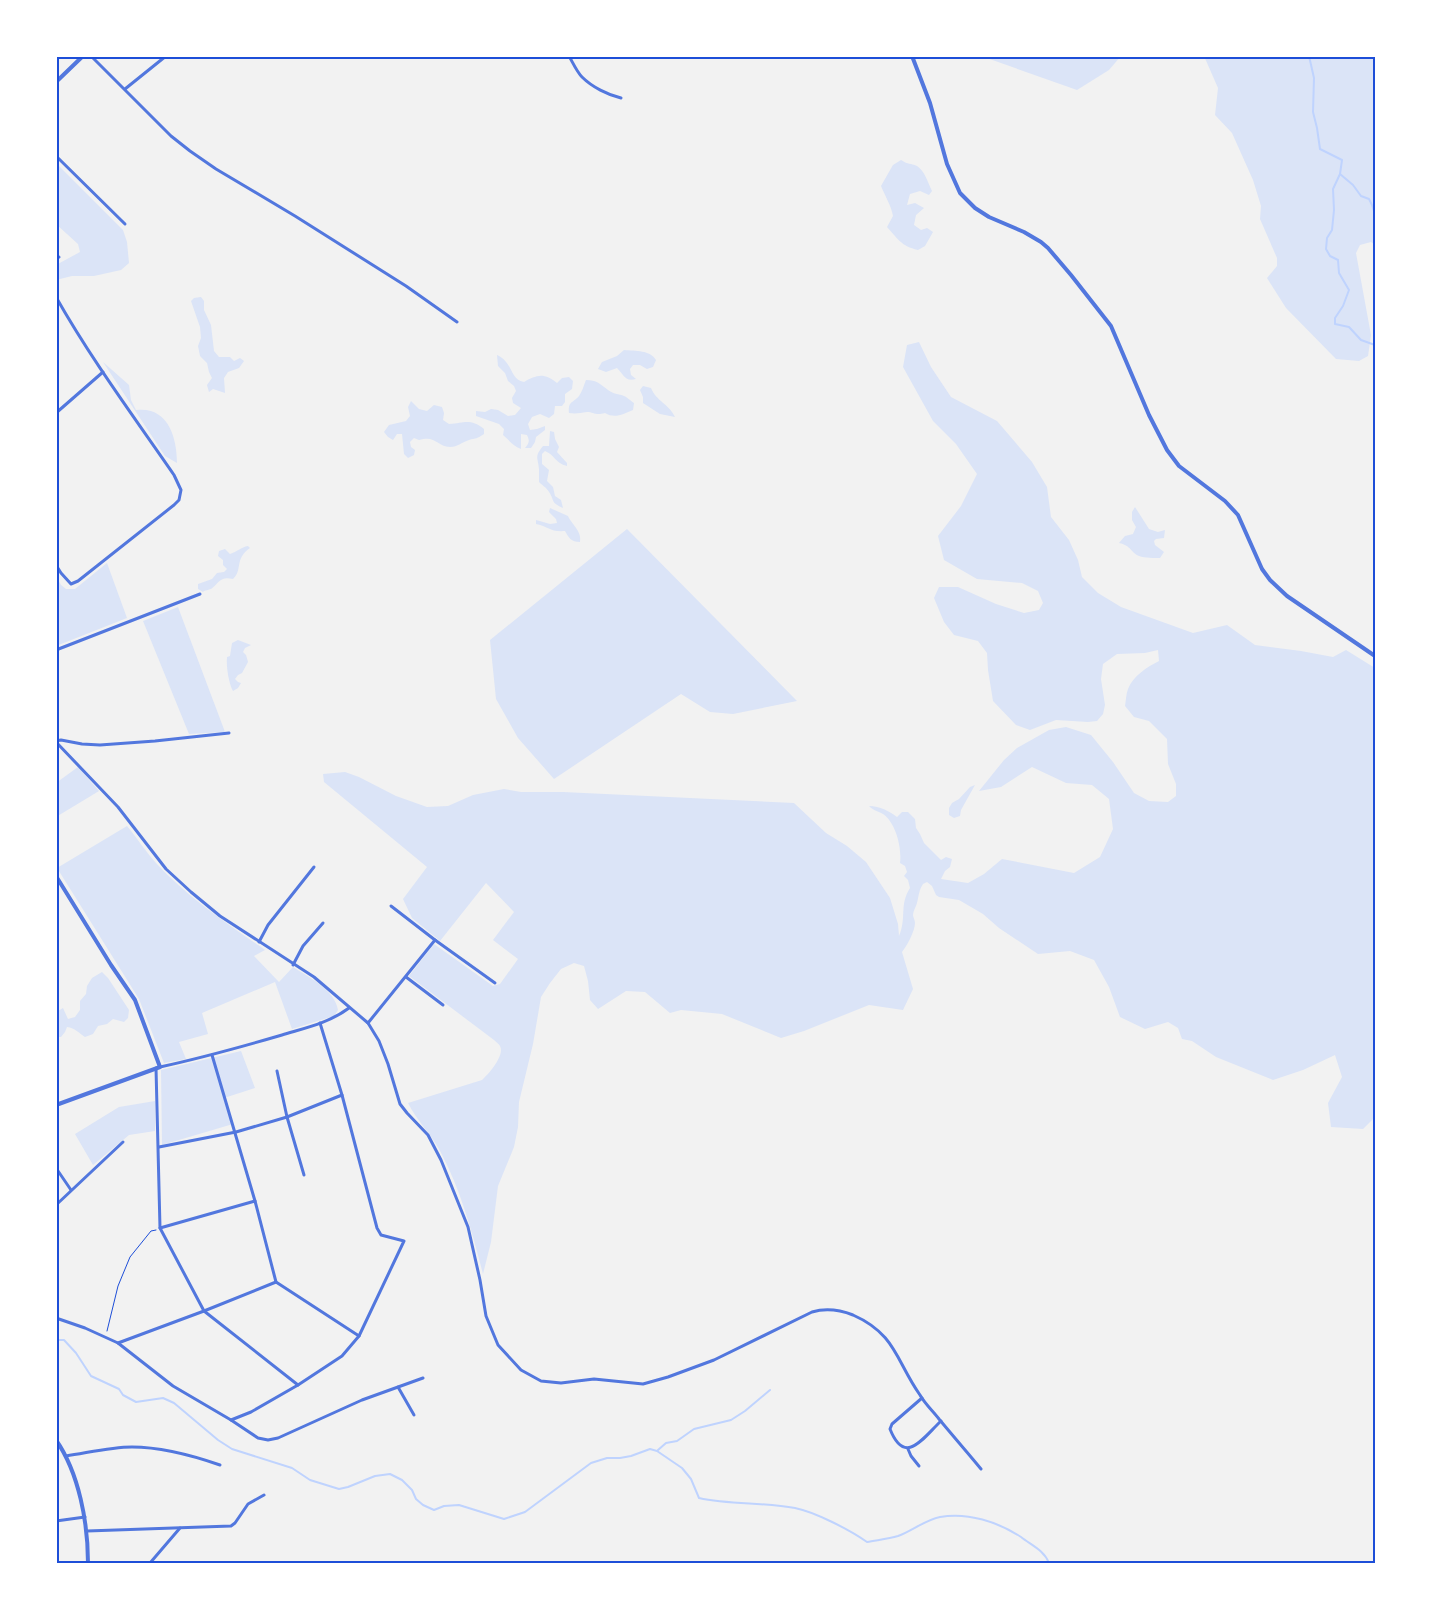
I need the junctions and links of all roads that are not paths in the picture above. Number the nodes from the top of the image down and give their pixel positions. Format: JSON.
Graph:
{"nodes":[{"id":1,"x":83,"y":56,"type":"edge"},
{"id":2,"x":91,"y":56,"type":"edge"},
{"id":3,"x":166,"y":56,"type":"edge"},
{"id":4,"x":569,"y":56,"type":"edge"},
{"id":5,"x":912,"y":56,"type":"edge"},
{"id":6,"x":56,"y":82,"type":"edge"},
{"id":7,"x":125,"y":89,"type":"junction"},
{"id":8,"x":622,"y":98,"type":"dead end"},
{"id":9,"x":56,"y":156,"type":"edge"},
{"id":10,"x":126,"y":224,"type":"dead end"},
{"id":11,"x":56,"y":297,"type":"edge"},
{"id":12,"x":457,"y":322,"type":"dead end"},
{"id":13,"x":103,"y":372,"type":"junction"},
{"id":14,"x":56,"y":413,"type":"edge"},
{"id":15,"x":56,"y":565,"type":"edge"},
{"id":16,"x":200,"y":594,"type":"dead end"},
{"id":17,"x":56,"y":650,"type":"edge"},
{"id":18,"x":1375,"y":656,"type":"edge"},
{"id":19,"x":229,"y":732,"type":"dead end"},
{"id":20,"x":56,"y":742,"type":"edge"},
{"id":21,"x":314,"y":867,"type":"dead end"},
{"id":22,"x":56,"y":876,"type":"edge"},
{"id":23,"x":391,"y":906,"type":"dead end"},
{"id":24,"x":323,"y":923,"type":"dead end"},
{"id":25,"x":435,"y":940,"type":"junction"},
{"id":26,"x":259,"y":942,"type":"junction"},
{"id":27,"x":293,"y":965,"type":"junction"},
{"id":28,"x":406,"y":977,"type":"junction"},
{"id":29,"x":495,"y":983,"type":"dead end"},
{"id":30,"x":443,"y":1005,"type":"dead end"},
{"id":31,"x":349,"y":1008,"type":"junction"},
{"id":32,"x":320,"y":1023,"type":"junction"},
{"id":33,"x":368,"y":1023,"type":"junction"},
{"id":34,"x":212,"y":1055,"type":"junction"},
{"id":35,"x":158,"y":1067,"type":"junction"},
{"id":36,"x":277,"y":1071,"type":"dead end"},
{"id":37,"x":342,"y":1095,"type":"junction"},
{"id":38,"x":56,"y":1105,"type":"edge"},
{"id":39,"x":287,"y":1117,"type":"junction"},
{"id":40,"x":236,"y":1132,"type":"junction"},
{"id":41,"x":123,"y":1142,"type":"dead end"},
{"id":42,"x":159,"y":1147,"type":"junction"},
{"id":43,"x":56,"y":1168,"type":"edge"},
{"id":44,"x":304,"y":1175,"type":"dead end"},
{"id":45,"x":71,"y":1190,"type":"junction"},
{"id":46,"x":255,"y":1201,"type":"junction"},
{"id":47,"x":56,"y":1205,"type":"edge"},
{"id":48,"x":160,"y":1228,"type":"junction"},
{"id":49,"x":276,"y":1282,"type":"junction"},
{"id":50,"x":204,"y":1312,"type":"junction"},
{"id":51,"x":56,"y":1318,"type":"edge"},
{"id":52,"x":359,"y":1336,"type":"junction"},
{"id":53,"x":118,"y":1343,"type":"junction"},
{"id":54,"x":423,"y":1378,"type":"dead end"},
{"id":55,"x":298,"y":1385,"type":"junction"},
{"id":56,"x":398,"y":1387,"type":"junction"},
{"id":57,"x":922,"y":1398,"type":"junction"},
{"id":58,"x":414,"y":1415,"type":"dead end"},
{"id":59,"x":231,"y":1420,"type":"junction"},
{"id":60,"x":941,"y":1421,"type":"junction"},
{"id":61,"x":56,"y":1440,"type":"edge"},
{"id":62,"x":908,"y":1449,"type":"junction"},
{"id":63,"x":66,"y":1456,"type":"junction"},
{"id":64,"x":220,"y":1466,"type":"dead end"},
{"id":65,"x":919,"y":1466,"type":"dead end"},
{"id":66,"x":981,"y":1469,"type":"dead end"},
{"id":67,"x":264,"y":1494,"type":"dead end"},
{"id":68,"x":85,"y":1517,"type":"junction"},
{"id":69,"x":56,"y":1521,"type":"edge"},
{"id":70,"x":180,"y":1528,"type":"junction"},
{"id":71,"x":87,"y":1531,"type":"junction"},
{"id":72,"x":88,"y":1563,"type":"edge"},
{"id":73,"x":150,"y":1563,"type":"edge"}],
"edges":[{"from":1,"to":6,"type":"street"},
{"from":2,"to":7,"type":"street"},
{"from":3,"to":7,"type":"street"},
{"from":4,"to":8,"type":"street"},
{"from":5,"to":18,"type":"street"},
{"from":7,"to":12,"type":"street"},
{"from":9,"to":10,"type":"street"},
{"from":11,"to":13,"type":"street"},
{"from":13,"to":14,"type":"street"},
{"from":13,"to":15,"type":"street"},
{"from":16,"to":17,"type":"street"},
{"from":19,"to":20,"type":"street"},
{"from":20,"to":26,"type":"street"},
{"from":21,"to":26,"type":"street"},
{"from":22,"to":35,"type":"street"},
{"from":23,"to":25,"type":"street"},
{"from":24,"to":27,"type":"street"},
{"from":25,"to":28,"type":"street"},
{"from":25,"to":29,"type":"street"},
{"from":26,"to":27,"type":"street"},
{"from":27,"to":31,"type":"street"},
{"from":28,"to":30,"type":"street"},
{"from":28,"to":33,"type":"street"},
{"from":31,"to":32,"type":"street"},
{"from":31,"to":33,"type":"street"},
{"from":32,"to":34,"type":"street"},
{"from":32,"to":37,"type":"street"},
{"from":33,"to":57,"type":"street"},
{"from":34,"to":35,"type":"street"},
{"from":34,"to":40,"type":"street"},
{"from":35,"to":38,"type":"street"},
{"from":35,"to":42,"type":"street"},
{"from":36,"to":39,"type":"street"},
{"from":37,"to":39,"type":"street"},
{"from":37,"to":52,"type":"street"},
{"from":39,"to":40,"type":"street"},
{"from":39,"to":44,"type":"street"},
{"from":40,"to":42,"type":"street"},
{"from":40,"to":46,"type":"street"},
{"from":41,"to":45,"type":"street"},
{"from":42,"to":48,"type":"street"},
{"from":43,"to":45,"type":"street"},
{"from":45,"to":47,"type":"street"},
{"from":46,"to":48,"type":"street"},
{"from":46,"to":49,"type":"street"},
{"from":48,"to":50,"type":"street"},
{"from":49,"to":50,"type":"street"},
{"from":49,"to":52,"type":"street"},
{"from":50,"to":53,"type":"street"},
{"from":50,"to":55,"type":"street"},
{"from":51,"to":53,"type":"street"},
{"from":52,"to":55,"type":"street"},
{"from":53,"to":59,"type":"street"},
{"from":54,"to":56,"type":"street"},
{"from":55,"to":59,"type":"street"},
{"from":56,"to":58,"type":"street"},
{"from":56,"to":59,"type":"street"},
{"from":57,"to":60,"type":"street"},
{"from":57,"to":62,"type":"street"},
{"from":60,"to":62,"type":"street"},
{"from":60,"to":66,"type":"street"},
{"from":61,"to":63,"type":"street"},
{"from":62,"to":65,"type":"street"},
{"from":63,"to":64,"type":"street"},
{"from":63,"to":68,"type":"street"},
{"from":67,"to":70,"type":"street"},
{"from":68,"to":69,"type":"street"},
{"from":68,"to":71,"type":"street"},
{"from":70,"to":71,"type":"street"},
{"from":70,"to":73,"type":"street"},
{"from":71,"to":72,"type":"street"}]}
